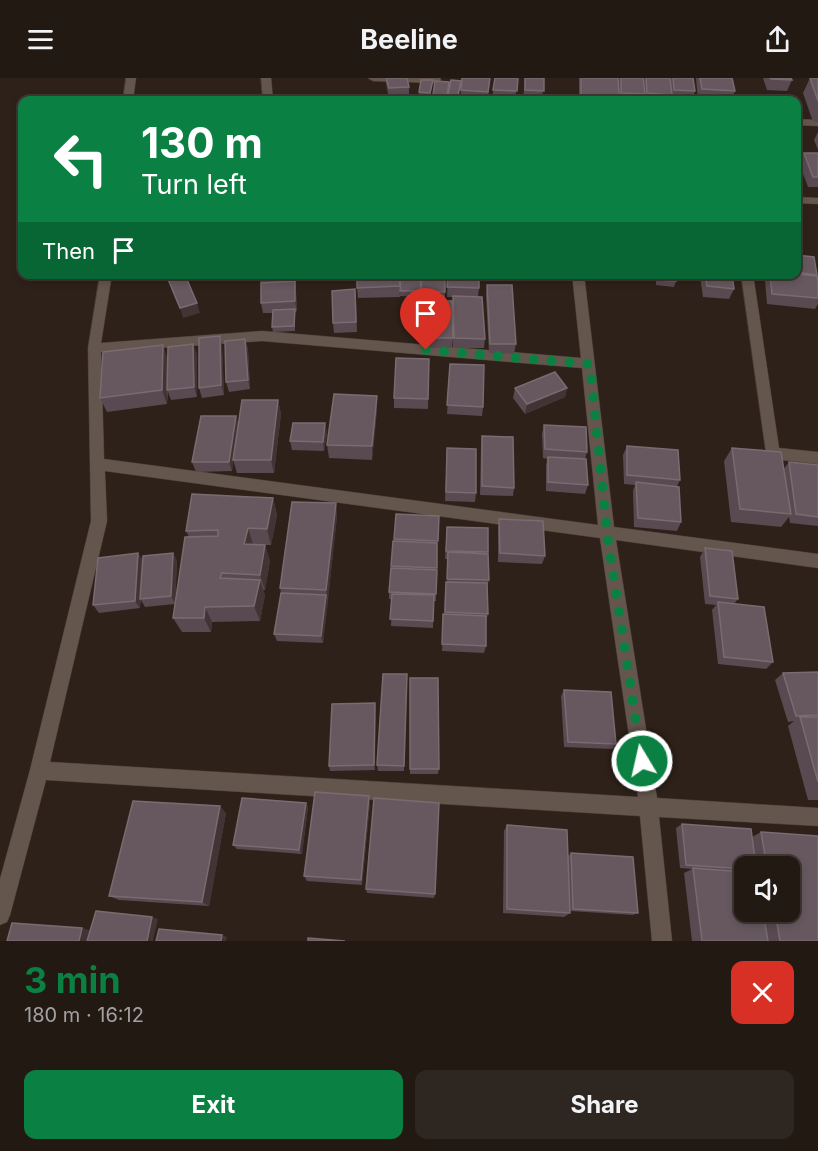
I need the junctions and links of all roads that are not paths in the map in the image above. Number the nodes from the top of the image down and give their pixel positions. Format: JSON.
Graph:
{"nodes":[{"id":1,"x":131,"y":78,"type":"edge"},
{"id":2,"x":266,"y":78,"type":"edge"},
{"id":3,"x":373,"y":78,"type":"edge"},
{"id":4,"x":435,"y":78,"type":"edge"},
{"id":5,"x":129,"y":96,"type":"edge"},
{"id":6,"x":268,"y":96,"type":"edge"},
{"id":7,"x":801,"y":122,"type":"edge"},
{"id":8,"x":818,"y":123,"type":"edge"},
{"id":9,"x":801,"y":200,"type":"edge"},
{"id":10,"x":818,"y":201,"type":"edge"},
{"id":11,"x":105,"y":279,"type":"edge"},
{"id":12,"x":579,"y":279,"type":"edge"},
{"id":13,"x":748,"y":279,"type":"edge"},
{"id":14,"x":94,"y":348,"type":"junction"},
{"id":15,"x":590,"y":364,"type":"junction"},
{"id":16,"x":818,"y":458,"type":"edge"},
{"id":17,"x":96,"y":464,"type":"junction"},
{"id":18,"x":607,"y":534,"type":"junction"},
{"id":19,"x":818,"y":561,"type":"edge"},
{"id":20,"x":39,"y":770,"type":"junction"},
{"id":21,"x":649,"y":807,"type":"junction"},
{"id":22,"x":818,"y":817,"type":"edge"},
{"id":23,"x":0,"y":915,"type":"edge"},
{"id":24,"x":662,"y":941,"type":"edge"}],
"edges":[{"from":1,"to":5,"type":"street"},
{"from":2,"to":6,"type":"street"},
{"from":3,"to":4,"type":"street"},
{"from":7,"to":8,"type":"street"},
{"from":9,"to":10,"type":"street"},
{"from":11,"to":14,"type":"street"},
{"from":12,"to":15,"type":"street"},
{"from":13,"to":16,"type":"street"},
{"from":14,"to":15,"type":"street"},
{"from":14,"to":17,"type":"street"},
{"from":15,"to":18,"type":"street"},
{"from":17,"to":18,"type":"street"},
{"from":17,"to":20,"type":"street"},
{"from":18,"to":19,"type":"street"},
{"from":18,"to":21,"type":"street"},
{"from":20,"to":21,"type":"street"},
{"from":20,"to":23,"type":"street"},
{"from":21,"to":22,"type":"street"},
{"from":21,"to":24,"type":"street"}]}
